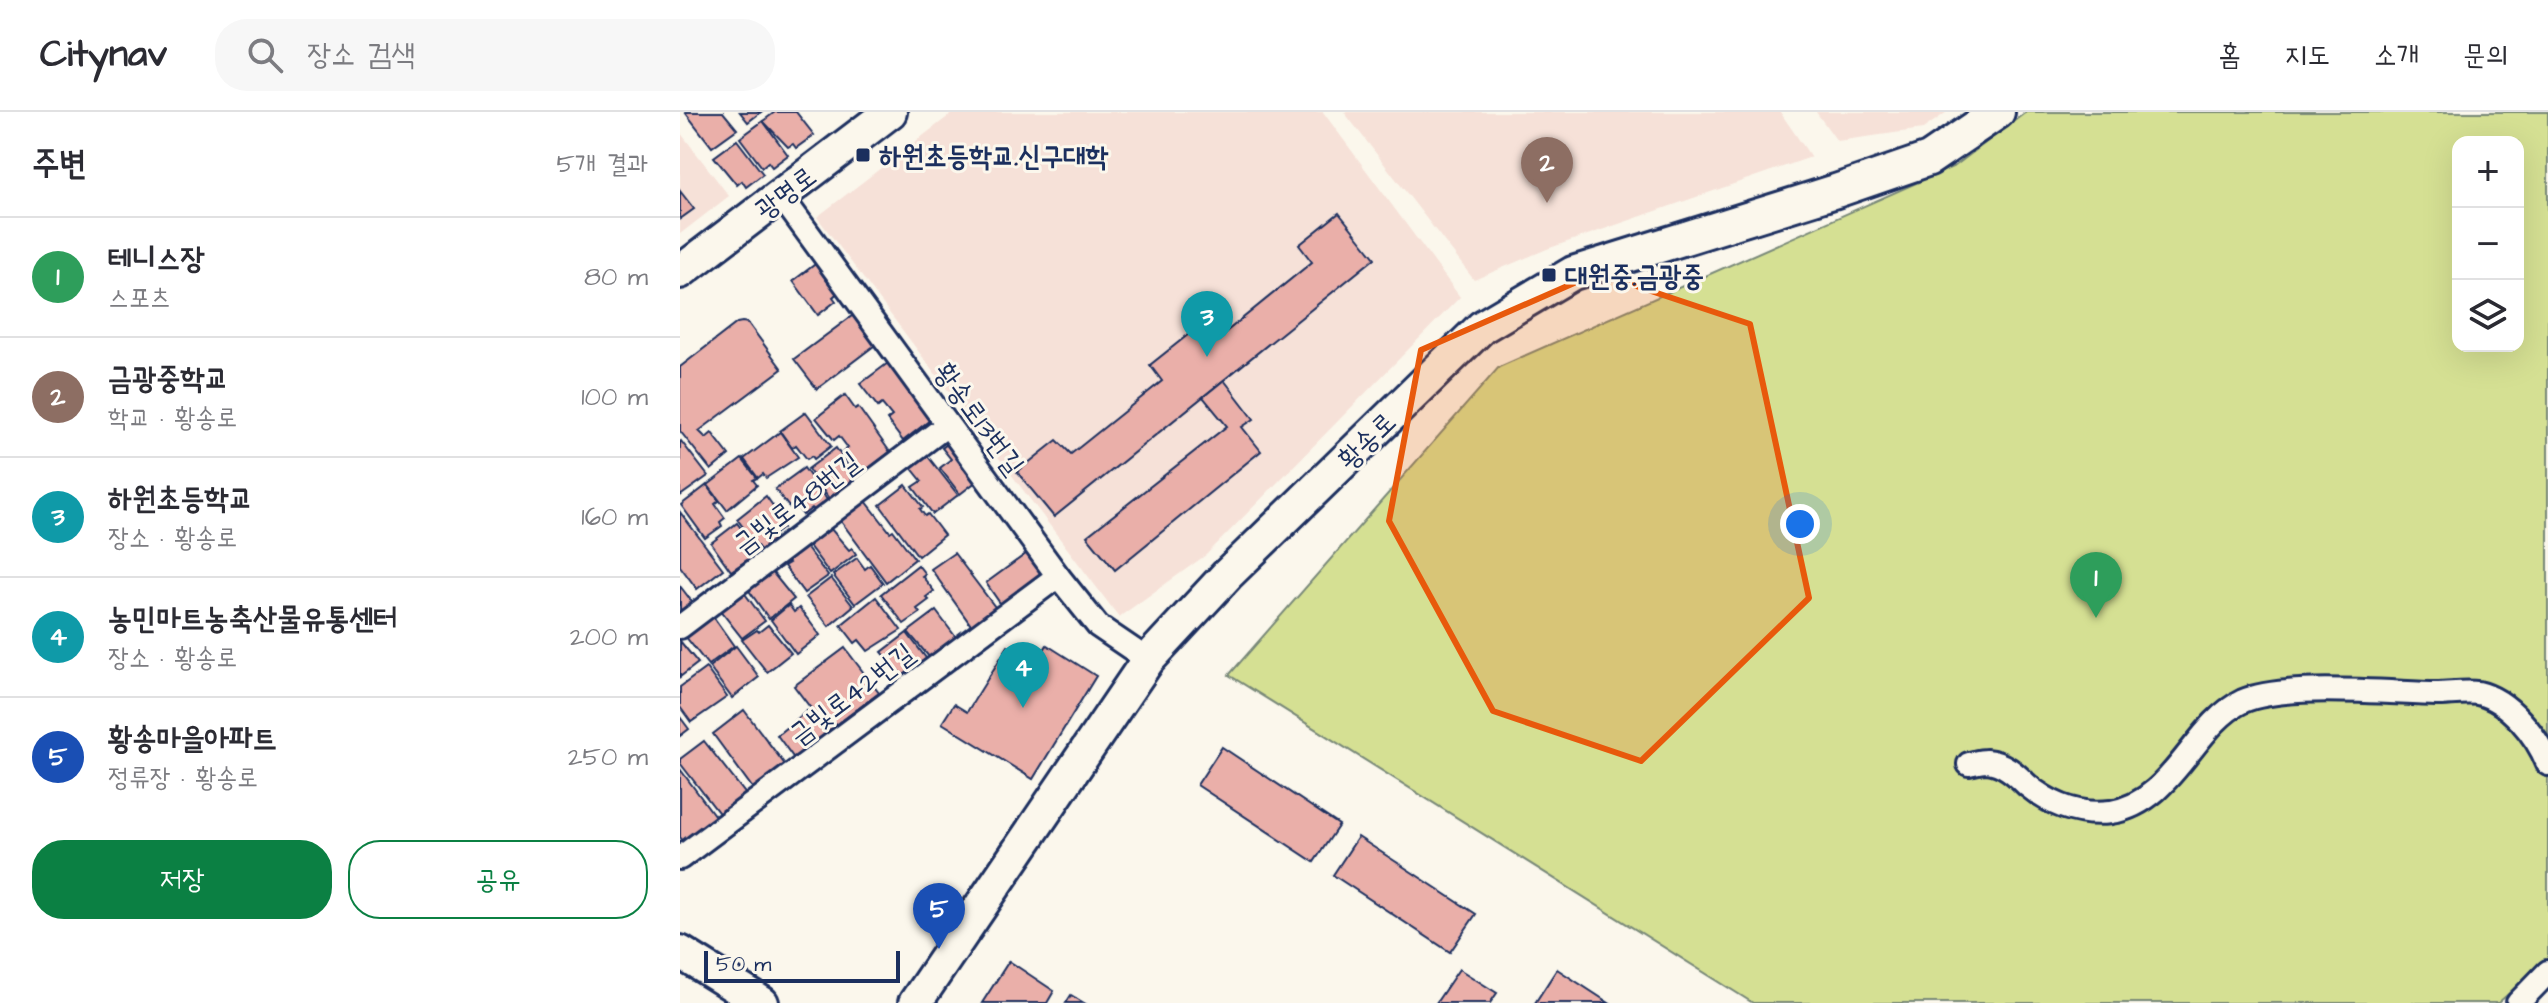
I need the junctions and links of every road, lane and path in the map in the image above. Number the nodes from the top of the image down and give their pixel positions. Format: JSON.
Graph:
{"nodes":[{"id":1,"x":890,"y":112,"type":"edge"},
{"id":2,"x":1998,"y":112,"type":"edge"},
{"id":3,"x":781,"y":196,"type":"junction"},
{"id":4,"x":680,"y":272,"type":"edge"},
{"id":5,"x":947,"y":425,"type":"junction"},
{"id":6,"x":1058,"y":576,"type":"junction"},
{"id":7,"x":680,"y":627,"type":"edge"},
{"id":8,"x":1148,"y":660,"type":"junction"},
{"id":9,"x":1969,"y":764,"type":"dead end"},
{"id":10,"x":2548,"y":764,"type":"edge"},
{"id":11,"x":680,"y":858,"type":"edge"},
{"id":12,"x":680,"y":952,"type":"edge"},
{"id":13,"x":2548,"y":972,"type":"edge"},
{"id":14,"x":762,"y":1003,"type":"edge"},
{"id":15,"x":915,"y":1003,"type":"edge"},
{"id":16,"x":2518,"y":1003,"type":"edge"}],
"edges":[{"from":1,"to":3,"type":"street","name":"광명로"},
{"from":2,"to":8,"type":"street","name":"황송로"},
{"from":3,"to":4,"type":"street","name":"광명로"},
{"from":3,"to":5,"type":"street","name":"황송로13번길"},
{"from":5,"to":6,"type":"street","name":"황송로13번길"},
{"from":5,"to":7,"type":"street","name":"금빛로48번길"},
{"from":6,"to":8,"type":"street","name":"황송로13번길"},
{"from":6,"to":11,"type":"street","name":"금빛로42번길"},
{"from":8,"to":15,"type":"street","name":"황송로"},
{"from":9,"to":10,"type":"street"},
{"from":12,"to":14,"type":"street"},
{"from":13,"to":16,"type":"street"}]}
